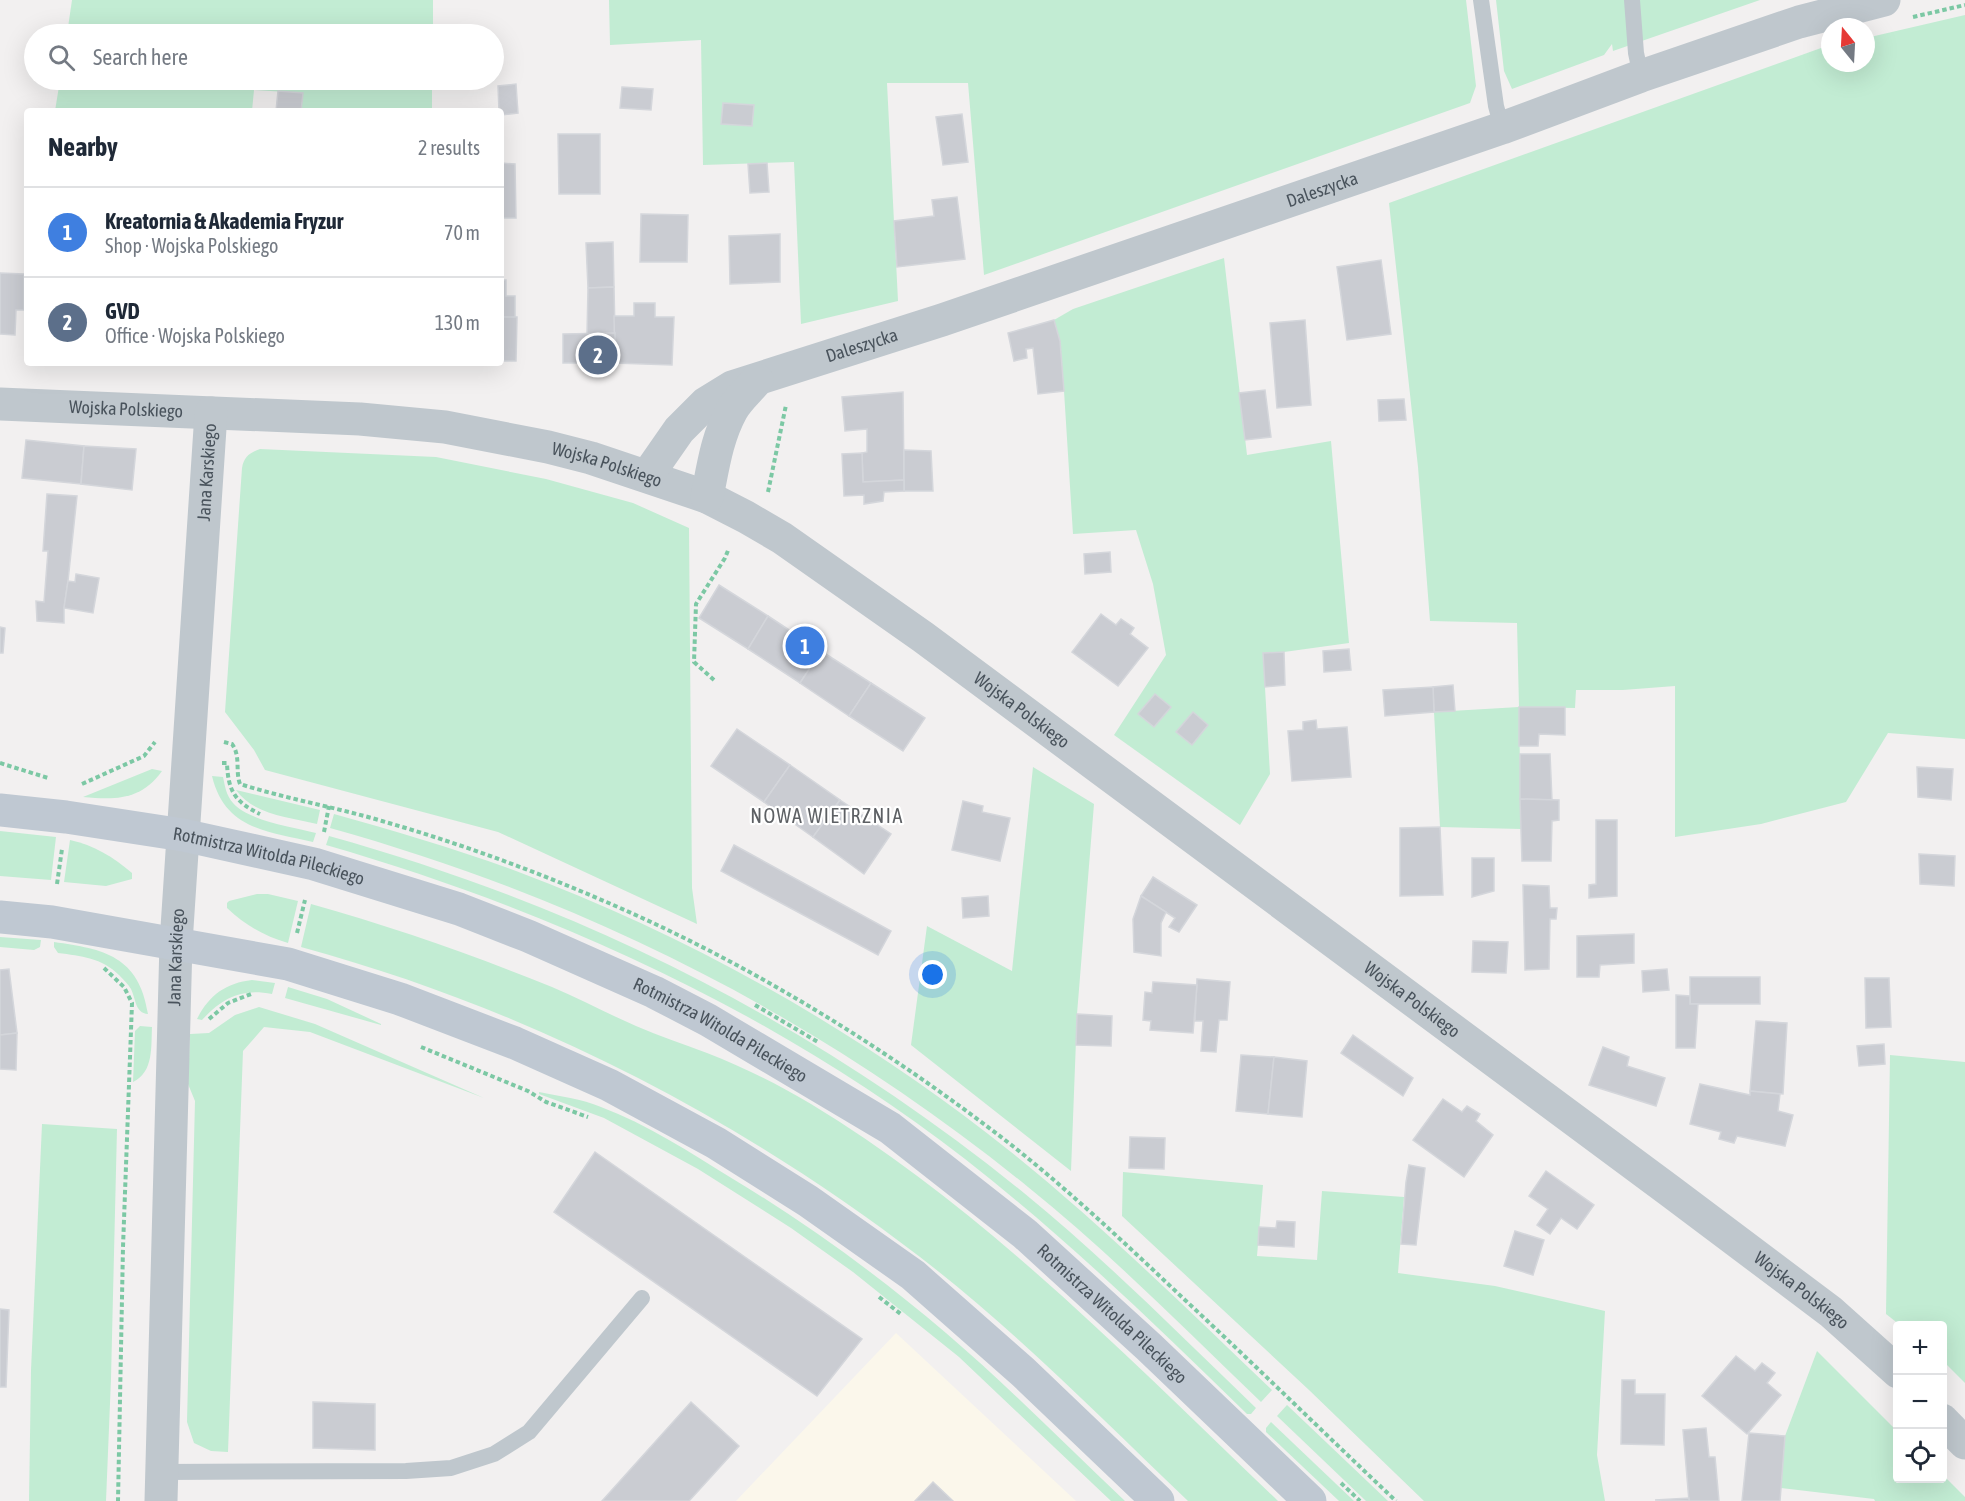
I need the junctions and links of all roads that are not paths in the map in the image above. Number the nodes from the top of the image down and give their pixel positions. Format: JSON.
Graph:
{"nodes":[{"id":1,"x":1482,"y":0,"type":"edge"},
{"id":2,"x":1632,"y":0,"type":"edge"},
{"id":3,"x":1884,"y":0,"type":"edge"},
{"id":4,"x":1641,"y":76,"type":"junction"},
{"id":5,"x":1502,"y":128,"type":"junction"},
{"id":6,"x":760,"y":377,"type":"junction"},
{"id":7,"x":0,"y":404,"type":"edge"},
{"id":8,"x":211,"y":413,"type":"junction"},
{"id":9,"x":647,"y":476,"type":"junction"},
{"id":10,"x":707,"y":497,"type":"junction"},
{"id":11,"x":0,"y":810,"type":"edge"},
{"id":12,"x":183,"y":835,"type":"junction"},
{"id":13,"x":0,"y":917,"type":"edge"},
{"id":14,"x":176,"y":943,"type":"junction"},
{"id":15,"x":642,"y":1298,"type":"dead end"},
{"id":16,"x":1893,"y":1368,"type":"edge"},
{"id":17,"x":1947,"y":1425,"type":"edge"},
{"id":18,"x":1965,"y":1443,"type":"edge"},
{"id":19,"x":161,"y":1486,"type":"edge"},
{"id":20,"x":1158,"y":1501,"type":"edge"},
{"id":21,"x":1310,"y":1501,"type":"edge"}],
"edges":[{"from":1,"to":5,"type":"lane"},
{"from":2,"to":4,"type":"lane"},
{"from":3,"to":4,"type":"street","name":"Daleszycka"},
{"from":4,"to":5,"type":"street","name":"Daleszycka"},
{"from":5,"to":6,"type":"street","name":"Daleszycka"},
{"from":6,"to":9,"type":"street","name":"Daleszycka"},
{"from":6,"to":10,"type":"street"},
{"from":7,"to":8,"type":"street","name":"Wojska Polskiego"},
{"from":8,"to":9,"type":"street","name":"Wojska Polskiego"},
{"from":8,"to":12,"type":"street","name":"Jana Karskiego"},
{"from":9,"to":10,"type":"street","name":"Wojska Polskiego"},
{"from":10,"to":16,"type":"street","name":"Wojska Polskiego"},
{"from":11,"to":12,"type":"main road","name":"Rotmistrza Witolda Pileckiego"},
{"from":12,"to":14,"type":"street","name":"Jana Karskiego"},
{"from":12,"to":21,"type":"main road","name":"Rotmistrza Witolda Pileckiego"},
{"from":13,"to":14,"type":"main road"},
{"from":14,"to":19,"type":"street","name":"Jana Karskiego"},
{"from":14,"to":20,"type":"main road"},
{"from":15,"to":19,"type":"lane"},
{"from":17,"to":18,"type":"street"}]}
